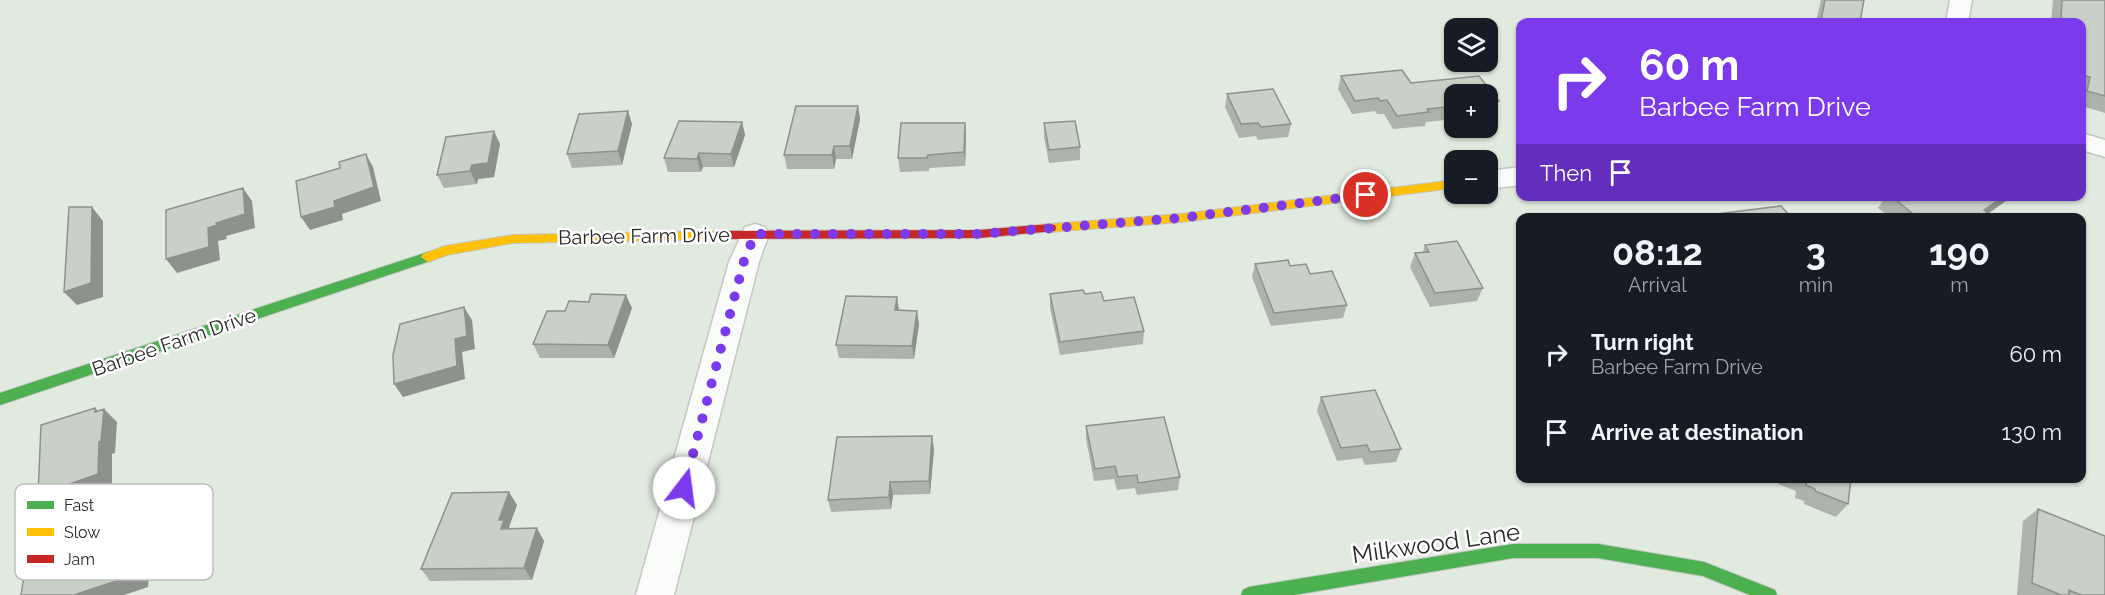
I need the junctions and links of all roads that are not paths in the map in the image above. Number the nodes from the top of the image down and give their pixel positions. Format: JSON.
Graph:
{"nodes":[{"id":1,"x":1961,"y":0,"type":"edge"},
{"id":2,"x":1958,"y":18,"type":"edge"},
{"id":3,"x":2086,"y":142,"type":"edge"},
{"id":4,"x":2105,"y":149,"type":"edge"},
{"id":5,"x":1516,"y":177,"type":"edge"},
{"id":6,"x":1498,"y":179,"type":"edge"},
{"id":7,"x":1444,"y":185,"type":"edge"},
{"id":8,"x":755,"y":234,"type":"junction"},
{"id":9,"x":0,"y":399,"type":"edge"},
{"id":10,"x":656,"y":595,"type":"edge"},
{"id":11,"x":1249,"y":595,"type":"edge"},
{"id":12,"x":1769,"y":595,"type":"edge"}],
"edges":[{"from":1,"to":2,"type":"street"},
{"from":3,"to":4,"type":"street"},
{"from":5,"to":6,"type":"street"},
{"from":7,"to":8,"type":"street","name":"Barbee Farm Drive"},
{"from":8,"to":9,"type":"street","name":"Barbee Farm Drive"},
{"from":8,"to":10,"type":"street"},
{"from":11,"to":12,"type":"street","name":"Milkwood Lane"}]}
